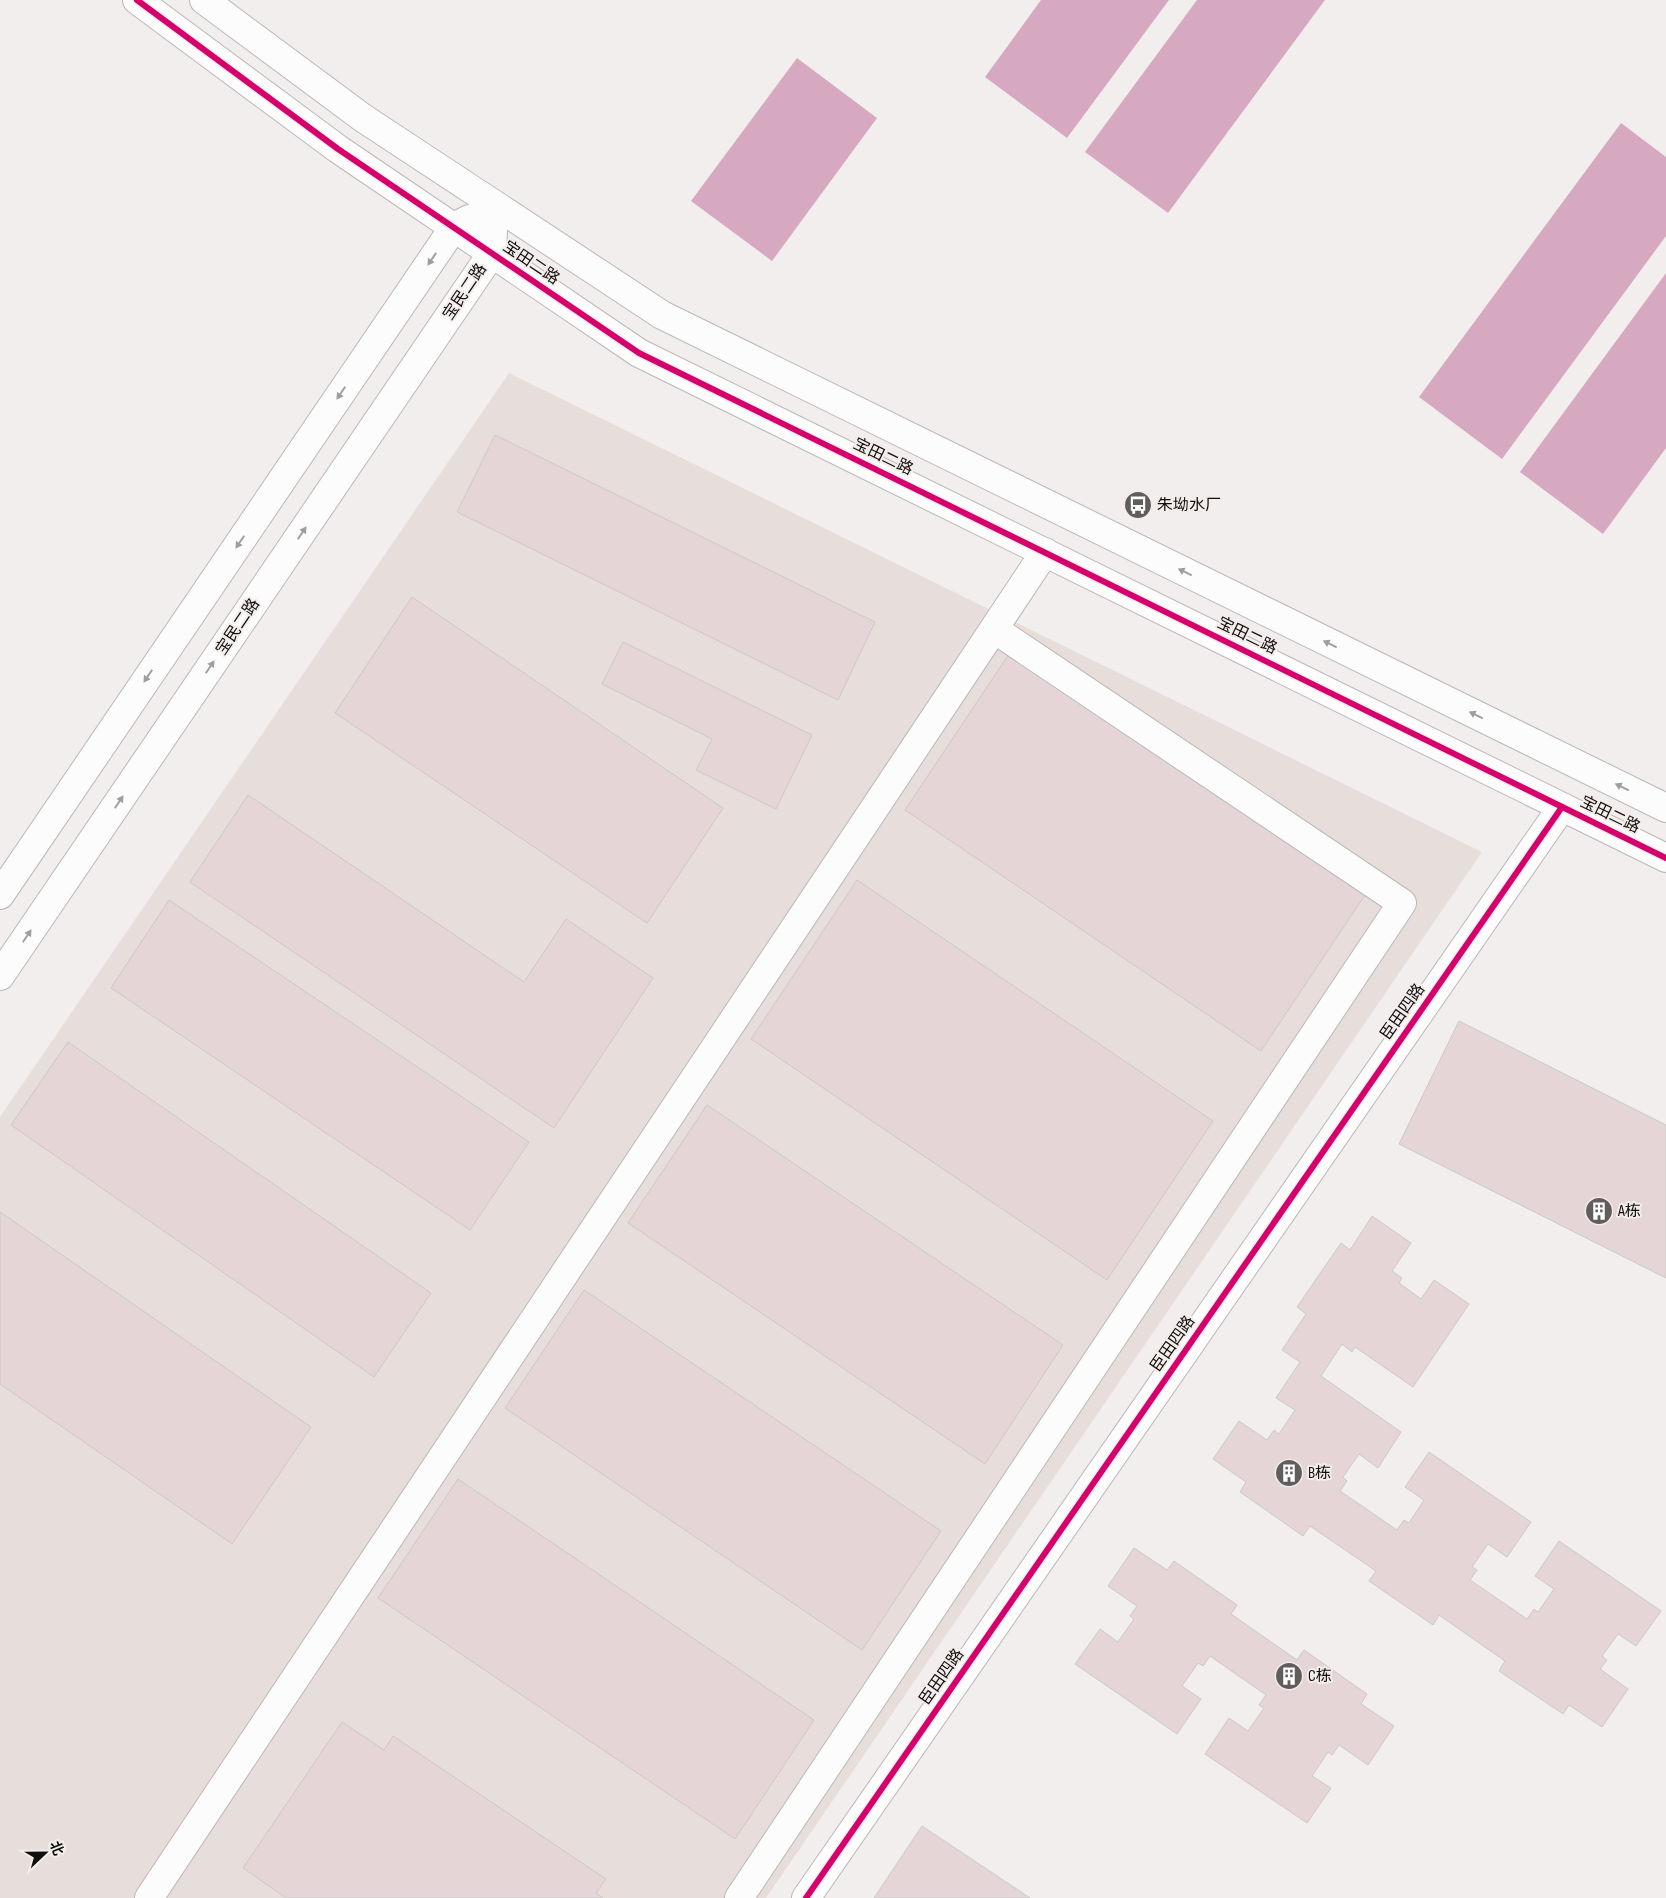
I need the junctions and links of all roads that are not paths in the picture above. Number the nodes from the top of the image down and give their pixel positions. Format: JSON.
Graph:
{"nodes":[{"id":1,"x":137,"y":0,"type":"edge"},
{"id":2,"x":204,"y":0,"type":"edge"},
{"id":3,"x":494,"y":205,"type":"junction"},
{"id":4,"x":454,"y":227,"type":"junction"},
{"id":5,"x":492,"y":253,"type":"junction"},
{"id":6,"x":1045,"y":552,"type":"junction"},
{"id":7,"x":994,"y":629,"type":"junction"},
{"id":8,"x":1562,"y":806,"type":"junction"},
{"id":9,"x":1666,"y":808,"type":"edge"},
{"id":10,"x":1666,"y":858,"type":"edge"},
{"id":11,"x":0,"y":894,"type":"edge"},
{"id":12,"x":0,"y":976,"type":"edge"},
{"id":13,"x":149,"y":1898,"type":"edge"},
{"id":14,"x":739,"y":1898,"type":"edge"},
{"id":15,"x":806,"y":1898,"type":"edge"}],
"edges":[{"from":1,"to":4,"type":"street","name":"宝田二路"},
{"from":2,"to":3,"type":"street","name":"宝田二路"},
{"from":3,"to":4,"type":"street"},
{"from":3,"to":5,"type":"street","name":"宝民二路"},
{"from":9,"to":3,"type":"street","name":"宝田二路","one_way":true},
{"from":4,"to":5,"type":"street","name":"宝田二路"},
{"from":4,"to":11,"type":"street","one_way":true},
{"from":5,"to":6,"type":"street","name":"宝田二路"},
{"from":12,"to":5,"type":"street","name":"宝民二路","one_way":true},
{"from":6,"to":7,"type":"street"},
{"from":6,"to":8,"type":"street","name":"宝田二路"},
{"from":7,"to":13,"type":"street"},
{"from":7,"to":14,"type":"street"},
{"from":8,"to":10,"type":"street","name":"宝田二路"},
{"from":8,"to":15,"type":"street","name":"臣田四路"}]}
